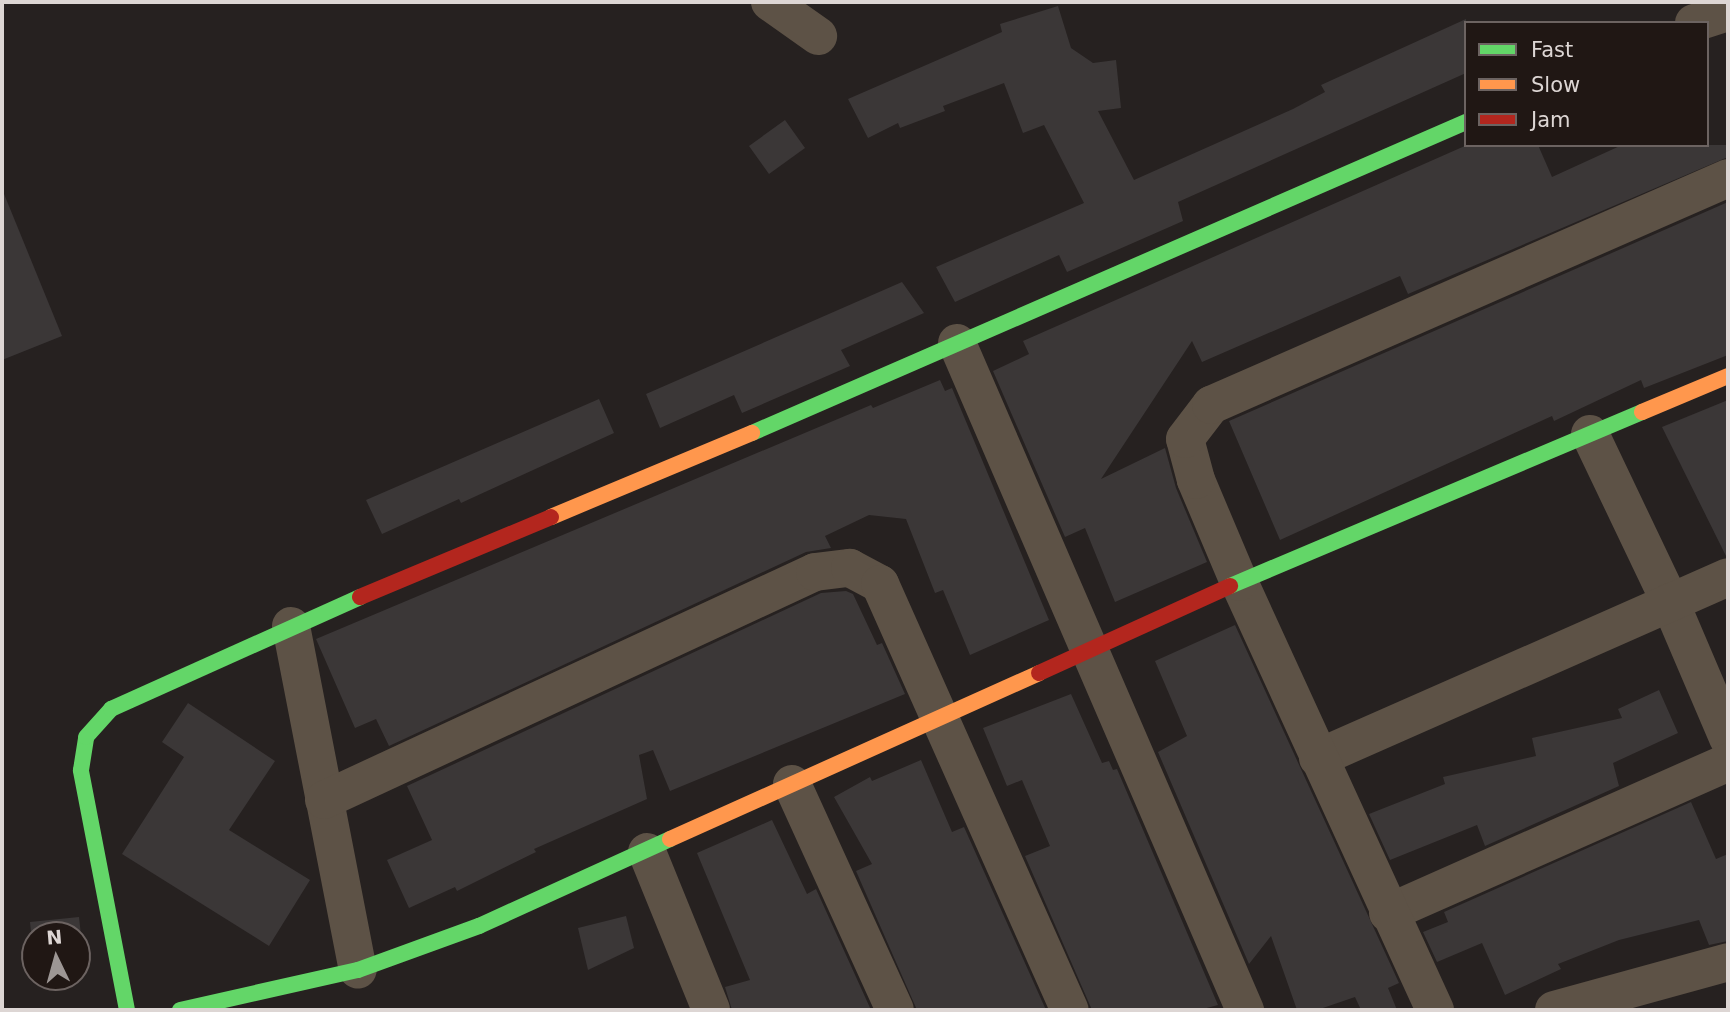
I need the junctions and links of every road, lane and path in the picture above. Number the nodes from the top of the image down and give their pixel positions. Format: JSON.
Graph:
{"nodes":[{"id":1,"x":770,"y":2,"type":"edge"},
{"id":2,"x":1728,"y":12,"type":"edge"},
{"id":3,"x":1699,"y":21,"type":"edge"},
{"id":4,"x":818,"y":36,"type":"dead end"},
{"id":5,"x":1464,"y":123,"type":"edge"},
{"id":6,"x":1728,"y":178,"type":"edge"},
{"id":7,"x":957,"y":343,"type":"junction"},
{"id":8,"x":1728,"y":376,"type":"edge"},
{"id":9,"x":1590,"y":434,"type":"junction"},
{"id":10,"x":1728,"y":578,"type":"edge"},
{"id":11,"x":1239,"y":582,"type":"junction"},
{"id":12,"x":1670,"y":602,"type":"junction"},
{"id":13,"x":292,"y":626,"type":"junction"},
{"id":14,"x":1087,"y":649,"type":"junction"},
{"id":15,"x":941,"y":716,"type":"junction"},
{"id":16,"x":1728,"y":738,"type":"edge"},
{"id":17,"x":1318,"y":758,"type":"junction"},
{"id":18,"x":1728,"y":762,"type":"edge"},
{"id":19,"x":792,"y":784,"type":"junction"},
{"id":20,"x":324,"y":800,"type":"junction"},
{"id":21,"x":647,"y":852,"type":"junction"},
{"id":22,"x":1388,"y":913,"type":"junction"},
{"id":23,"x":1728,"y":962,"type":"edge"},
{"id":24,"x":358,"y":970,"type":"junction"},
{"id":25,"x":127,"y":1010,"type":"edge"},
{"id":26,"x":180,"y":1010,"type":"edge"},
{"id":27,"x":711,"y":1010,"type":"edge"},
{"id":28,"x":895,"y":1010,"type":"edge"},
{"id":29,"x":1070,"y":1010,"type":"edge"},
{"id":30,"x":1245,"y":1010,"type":"edge"},
{"id":31,"x":1435,"y":1010,"type":"edge"},
{"id":32,"x":1555,"y":1010,"type":"edge"}],
"edges":[{"from":1,"to":4,"type":"street"},
{"from":2,"to":3,"type":"street"},
{"from":5,"to":7,"type":"street"},
{"from":6,"to":11,"type":"street"},
{"from":7,"to":13,"type":"street"},
{"from":7,"to":14,"type":"street"},
{"from":8,"to":9,"type":"street"},
{"from":9,"to":11,"type":"street"},
{"from":9,"to":12,"type":"street"},
{"from":10,"to":12,"type":"street"},
{"from":11,"to":14,"type":"street"},
{"from":11,"to":17,"type":"street"},
{"from":12,"to":16,"type":"street"},
{"from":12,"to":17,"type":"street"},
{"from":13,"to":20,"type":"street"},
{"from":13,"to":25,"type":"street"},
{"from":14,"to":15,"type":"street"},
{"from":14,"to":30,"type":"street"},
{"from":15,"to":19,"type":"street"},
{"from":15,"to":20,"type":"street"},
{"from":15,"to":29,"type":"street"},
{"from":17,"to":22,"type":"street"},
{"from":18,"to":22,"type":"street"},
{"from":19,"to":21,"type":"street"},
{"from":19,"to":28,"type":"street"},
{"from":20,"to":24,"type":"street"},
{"from":21,"to":24,"type":"street"},
{"from":21,"to":27,"type":"street"},
{"from":22,"to":31,"type":"street"},
{"from":23,"to":32,"type":"street"},
{"from":24,"to":26,"type":"street"}]}
